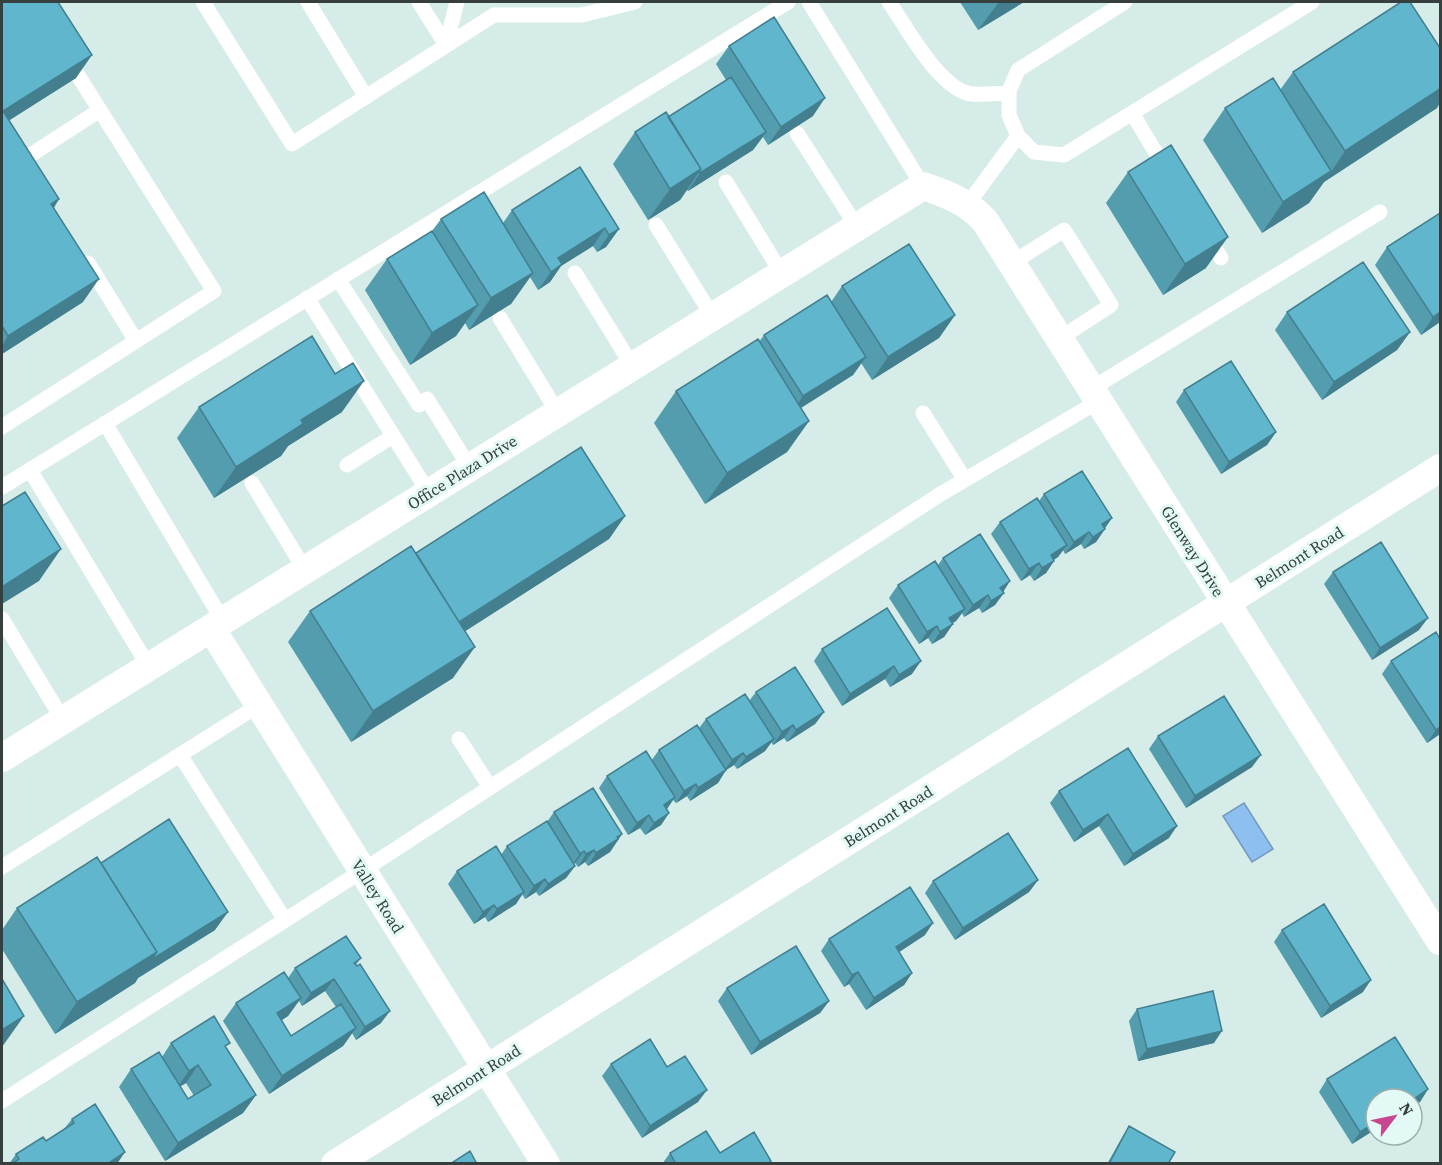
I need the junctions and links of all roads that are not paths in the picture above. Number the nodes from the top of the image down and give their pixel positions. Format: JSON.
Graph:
{"nodes":[{"id":1,"x":203,"y":2,"type":"edge"},
{"id":2,"x":308,"y":2,"type":"edge"},
{"id":3,"x":419,"y":2,"type":"edge"},
{"id":4,"x":457,"y":2,"type":"edge"},
{"id":5,"x":635,"y":2,"type":"edge"},
{"id":6,"x":788,"y":2,"type":"edge"},
{"id":7,"x":809,"y":2,"type":"edge"},
{"id":8,"x":889,"y":2,"type":"edge"},
{"id":9,"x":1125,"y":2,"type":"edge"},
{"id":10,"x":1312,"y":2,"type":"edge"},
{"id":11,"x":56,"y":41,"type":"edge"},
{"id":12,"x":446,"y":45,"type":"junction"},
{"id":13,"x":1009,"y":93,"type":"junction"},
{"id":14,"x":366,"y":97,"type":"junction"},
{"id":15,"x":100,"y":110,"type":"junction"},
{"id":16,"x":1132,"y":113,"type":"junction"},
{"id":17,"x":797,"y":133,"type":"edge"},
{"id":18,"x":1018,"y":136,"type":"junction"},
{"id":19,"x":36,"y":180,"type":"edge"},
{"id":20,"x":1173,"y":181,"type":"edge"},
{"id":21,"x":726,"y":182,"type":"edge"},
{"id":22,"x":923,"y":186,"type":"junction"},
{"id":23,"x":966,"y":205,"type":"junction"},
{"id":24,"x":1380,"y":212,"type":"dead end"},
{"id":25,"x":1197,"y":219,"type":"edge"},
{"id":26,"x":657,"y":225,"type":"dead end"},
{"id":27,"x":857,"y":227,"type":"junction"},
{"id":28,"x":80,"y":250,"type":"edge"},
{"id":29,"x":1221,"y":258,"type":"edge"},
{"id":30,"x":1012,"y":263,"type":"junction"},
{"id":31,"x":575,"y":273,"type":"dead end"},
{"id":32,"x":782,"y":274,"type":"junction"},
{"id":33,"x":338,"y":279,"type":"junction"},
{"id":34,"x":307,"y":298,"type":"junction"},
{"id":35,"x":713,"y":317,"type":"junction"},
{"id":36,"x":500,"y":318,"type":"edge"},
{"id":37,"x":1059,"y":339,"type":"junction"},
{"id":38,"x":136,"y":341,"type":"junction"},
{"id":39,"x":633,"y":367,"type":"junction"},
{"id":40,"x":1095,"y":395,"type":"junction"},
{"id":41,"x":558,"y":413,"type":"junction"},
{"id":42,"x":923,"y":413,"type":"dead end"},
{"id":43,"x":105,"y":423,"type":"junction"},
{"id":44,"x":2,"y":427,"type":"edge"},
{"id":45,"x":393,"y":436,"type":"junction"},
{"id":46,"x":348,"y":465,"type":"dead end"},
{"id":47,"x":470,"y":468,"type":"junction"},
{"id":48,"x":1440,"y":468,"type":"edge"},
{"id":49,"x":30,"y":470,"type":"junction"},
{"id":50,"x":965,"y":480,"type":"junction"},
{"id":51,"x":252,"y":483,"type":"edge"},
{"id":52,"x":2,"y":487,"type":"edge"},
{"id":53,"x":429,"y":493,"type":"junction"},
{"id":54,"x":305,"y":570,"type":"junction"},
{"id":55,"x":1226,"y":603,"type":"junction"},
{"id":56,"x":2,"y":619,"type":"edge"},
{"id":57,"x":217,"y":624,"type":"junction"},
{"id":58,"x":149,"y":667,"type":"junction"},
{"id":59,"x":259,"y":705,"type":"junction"},
{"id":60,"x":63,"y":720,"type":"junction"},
{"id":61,"x":459,"y":739,"type":"dead end"},
{"id":62,"x":180,"y":755,"type":"junction"},
{"id":63,"x":2,"y":758,"type":"edge"},
{"id":64,"x":490,"y":787,"type":"junction"},
{"id":65,"x":2,"y":867,"type":"edge"},
{"id":66,"x":362,"y":871,"type":"junction"},
{"id":67,"x":285,"y":920,"type":"junction"},
{"id":68,"x":1440,"y":941,"type":"edge"},
{"id":69,"x":486,"y":1068,"type":"junction"},
{"id":70,"x":2,"y":1101,"type":"edge"},
{"id":71,"x":335,"y":1164,"type":"edge"},
{"id":72,"x":546,"y":1164,"type":"edge"}],
"edges":[{"from":1,"to":14,"type":"lane"},
{"from":2,"to":14,"type":"lane"},
{"from":3,"to":12,"type":"lane"},
{"from":4,"to":12,"type":"lane"},
{"from":5,"to":12,"type":"lane"},
{"from":6,"to":33,"type":"lane"},
{"from":7,"to":22,"type":"lane"},
{"from":8,"to":13,"type":"lane"},
{"from":9,"to":13,"type":"lane"},
{"from":10,"to":16,"type":"lane"},
{"from":11,"to":15,"type":"lane"},
{"from":12,"to":14,"type":"lane"},
{"from":13,"to":18,"type":"lane"},
{"from":15,"to":19,"type":"lane"},
{"from":15,"to":38,"type":"lane"},
{"from":16,"to":18,"type":"lane"},
{"from":16,"to":20,"type":"lane"},
{"from":17,"to":27,"type":"lane"},
{"from":18,"to":23,"type":"lane"},
{"from":21,"to":32,"type":"lane"},
{"from":22,"to":23,"type":"street","name":"Glenway Drive"},
{"from":22,"to":27,"type":"street","name":"Office Plaza Drive"},
{"from":23,"to":30,"type":"street","name":"Glenway Drive"},
{"from":24,"to":40,"type":"lane"},
{"from":25,"to":29,"type":"lane"},
{"from":26,"to":35,"type":"lane"},
{"from":27,"to":32,"type":"street","name":"Office Plaza Drive"},
{"from":28,"to":38,"type":"lane"},
{"from":30,"to":37,"type":"street","name":"Glenway Drive"},
{"from":30,"to":37,"type":"lane"},
{"from":31,"to":39,"type":"lane"},
{"from":32,"to":35,"type":"street","name":"Office Plaza Drive"},
{"from":33,"to":34,"type":"lane"},
{"from":33,"to":47,"type":"lane"},
{"from":34,"to":43,"type":"lane"},
{"from":34,"to":45,"type":"lane"},
{"from":35,"to":39,"type":"street","name":"Office Plaza Drive"},
{"from":36,"to":41,"type":"lane"},
{"from":37,"to":40,"type":"street","name":"Glenway Drive"},
{"from":38,"to":44,"type":"lane"},
{"from":39,"to":41,"type":"street","name":"Office Plaza Drive"},
{"from":40,"to":50,"type":"lane"},
{"from":40,"to":55,"type":"street","name":"Glenway Drive"},
{"from":41,"to":47,"type":"street","name":"Office Plaza Drive"},
{"from":42,"to":50,"type":"lane"},
{"from":43,"to":49,"type":"lane"},
{"from":43,"to":57,"type":"lane"},
{"from":45,"to":46,"type":"lane"},
{"from":45,"to":53,"type":"lane"},
{"from":47,"to":53,"type":"street","name":"Office Plaza Drive"},
{"from":48,"to":55,"type":"street","name":"Belmont Road"},
{"from":49,"to":52,"type":"lane"},
{"from":49,"to":58,"type":"lane"},
{"from":50,"to":64,"type":"lane"},
{"from":51,"to":54,"type":"lane"},
{"from":53,"to":54,"type":"street","name":"Office Plaza Drive"},
{"from":54,"to":57,"type":"street","name":"Office Plaza Drive"},
{"from":55,"to":68,"type":"street","name":"Glenway Drive"},
{"from":55,"to":69,"type":"street","name":"Belmont Road"},
{"from":56,"to":60,"type":"lane"},
{"from":57,"to":58,"type":"street","name":"Office Plaza Drive"},
{"from":57,"to":59,"type":"street","name":"Valley Road"},
{"from":58,"to":60,"type":"street","name":"Office Plaza Drive"},
{"from":59,"to":62,"type":"lane"},
{"from":59,"to":66,"type":"street","name":"Valley Road"},
{"from":60,"to":63,"type":"street","name":"Office Plaza Drive"},
{"from":61,"to":64,"type":"lane"},
{"from":62,"to":65,"type":"lane"},
{"from":62,"to":67,"type":"lane"},
{"from":64,"to":66,"type":"lane"},
{"from":66,"to":67,"type":"lane"},
{"from":66,"to":69,"type":"street","name":"Valley Road"},
{"from":67,"to":70,"type":"lane"},
{"from":69,"to":71,"type":"street","name":"Belmont Road"},
{"from":69,"to":72,"type":"street","name":"Valley Road"}]}
